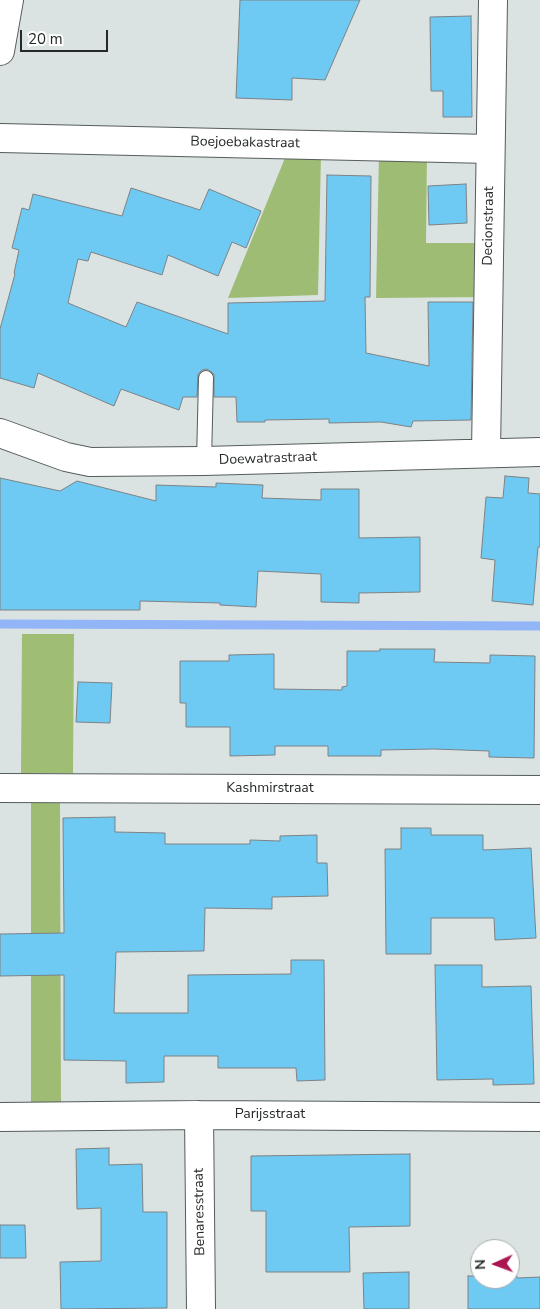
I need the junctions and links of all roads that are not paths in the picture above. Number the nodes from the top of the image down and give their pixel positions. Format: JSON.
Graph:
{"nodes":[{"id":1,"x":9,"y":0,"type":"edge"},
{"id":2,"x":493,"y":0,"type":"edge"},
{"id":3,"x":0,"y":51,"type":"edge"},
{"id":4,"x":0,"y":138,"type":"edge"},
{"id":5,"x":490,"y":149,"type":"junction"},
{"id":6,"x":206,"y":378,"type":"dead end"},
{"id":7,"x":0,"y":433,"type":"edge"},
{"id":8,"x":486,"y":452,"type":"junction"},
{"id":9,"x":540,"y":452,"type":"edge"},
{"id":10,"x":204,"y":461,"type":"junction"},
{"id":11,"x":0,"y":788,"type":"edge"},
{"id":12,"x":540,"y":790,"type":"edge"},
{"id":13,"x":199,"y":1115,"type":"junction"},
{"id":14,"x":0,"y":1117,"type":"edge"},
{"id":15,"x":540,"y":1117,"type":"edge"},
{"id":16,"x":201,"y":1309,"type":"edge"}],
"edges":[{"from":1,"to":3,"type":"street"},
{"from":2,"to":5,"type":"street","name":"Decionstraat"},
{"from":4,"to":5,"type":"street","name":"Boejoebakastraat"},
{"from":5,"to":8,"type":"street","name":"Decionstraat"},
{"from":6,"to":10,"type":"lane"},
{"from":7,"to":10,"type":"street","name":"Doewatrastraat"},
{"from":8,"to":9,"type":"street","name":"Doewatrastraat"},
{"from":8,"to":10,"type":"street","name":"Doewatrastraat"},
{"from":11,"to":12,"type":"street","name":"Kashmirstraat"},
{"from":13,"to":14,"type":"street","name":"Parijsstraat"},
{"from":13,"to":15,"type":"street","name":"Parijsstraat"},
{"from":13,"to":16,"type":"street","name":"Benaresstraat"}]}
